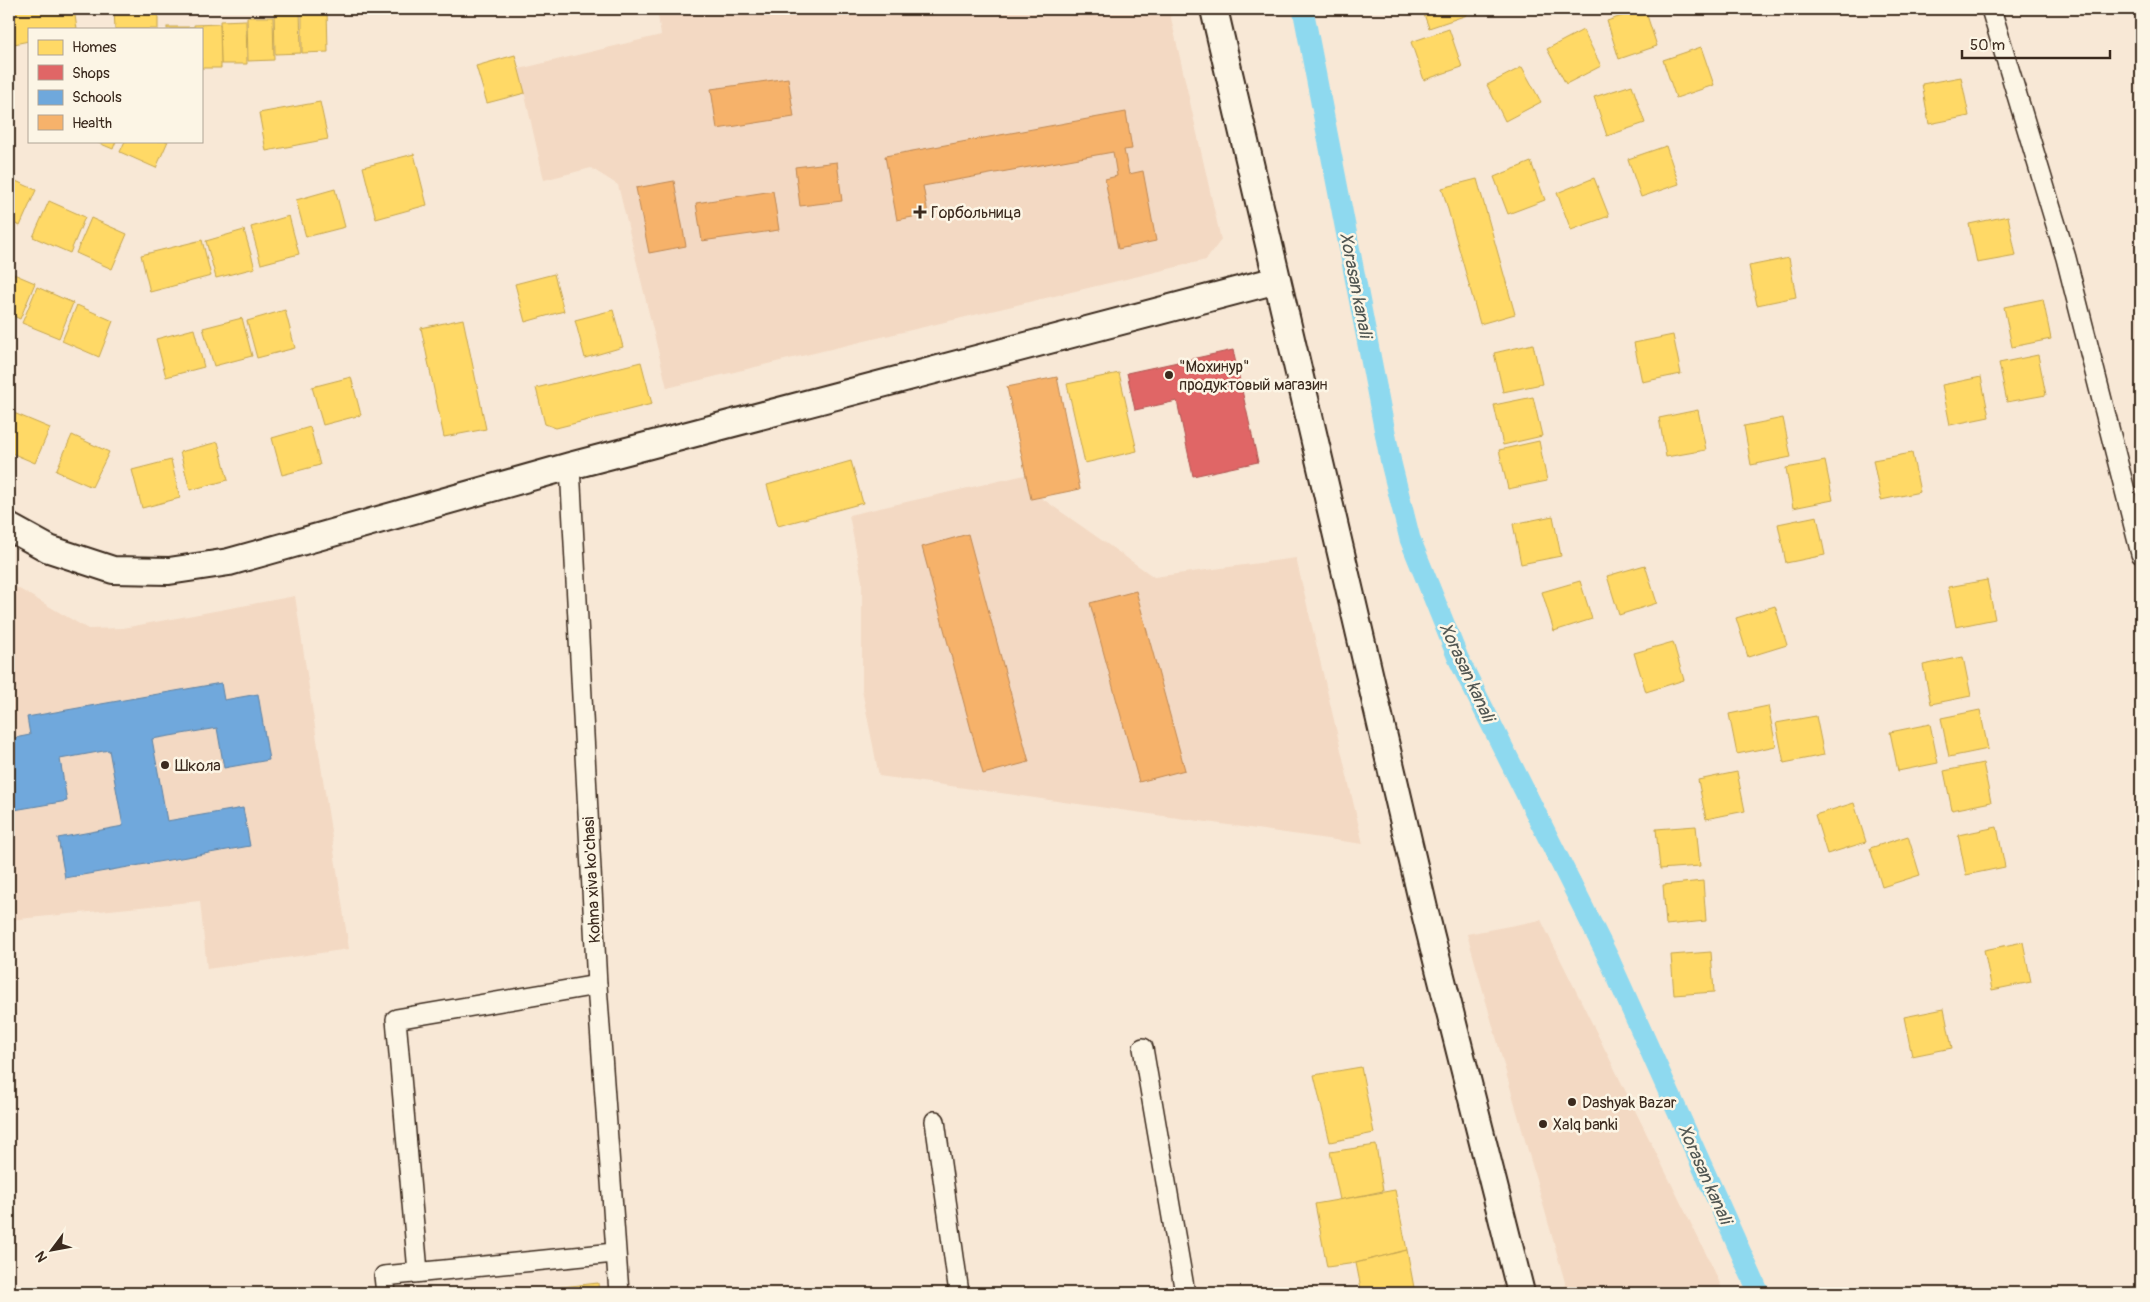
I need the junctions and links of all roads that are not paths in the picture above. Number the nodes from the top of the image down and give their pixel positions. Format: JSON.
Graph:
{"nodes":[{"id":1,"x":1214,"y":9,"type":"edge"},
{"id":2,"x":1991,"y":9,"type":"edge"},
{"id":3,"x":1277,"y":280,"type":"junction"},
{"id":4,"x":570,"y":466,"type":"junction"},
{"id":5,"x":9,"y":527,"type":"edge"},
{"id":6,"x":2141,"y":554,"type":"edge"},
{"id":7,"x":597,"y":985,"type":"junction"},
{"id":8,"x":1143,"y":1048,"type":"dead end"},
{"id":9,"x":934,"y":1121,"type":"dead end"},
{"id":10,"x":614,"y":1253,"type":"junction"},
{"id":11,"x":418,"y":1272,"type":"junction"},
{"id":12,"x":386,"y":1293,"type":"edge"},
{"id":13,"x":619,"y":1293,"type":"edge"},
{"id":14,"x":959,"y":1293,"type":"edge"},
{"id":15,"x":1186,"y":1293,"type":"edge"},
{"id":16,"x":1521,"y":1293,"type":"edge"}],
"edges":[{"from":1,"to":3,"type":"main road"},
{"from":2,"to":6,"type":"street"},
{"from":3,"to":4,"type":"main road"},
{"from":3,"to":16,"type":"main road"},
{"from":4,"to":5,"type":"main road"},
{"from":4,"to":7,"type":"street","name":"Kohna xiva ko'chasi"},
{"from":7,"to":10,"type":"street","name":"Kohna xiva ko'chasi"},
{"from":7,"to":11,"type":"street"},
{"from":8,"to":15,"type":"street"},
{"from":9,"to":14,"type":"street"},
{"from":10,"to":11,"type":"street"},
{"from":10,"to":13,"type":"street","name":"Kohna xiva ko'chasi"},
{"from":11,"to":12,"type":"street"}]}
